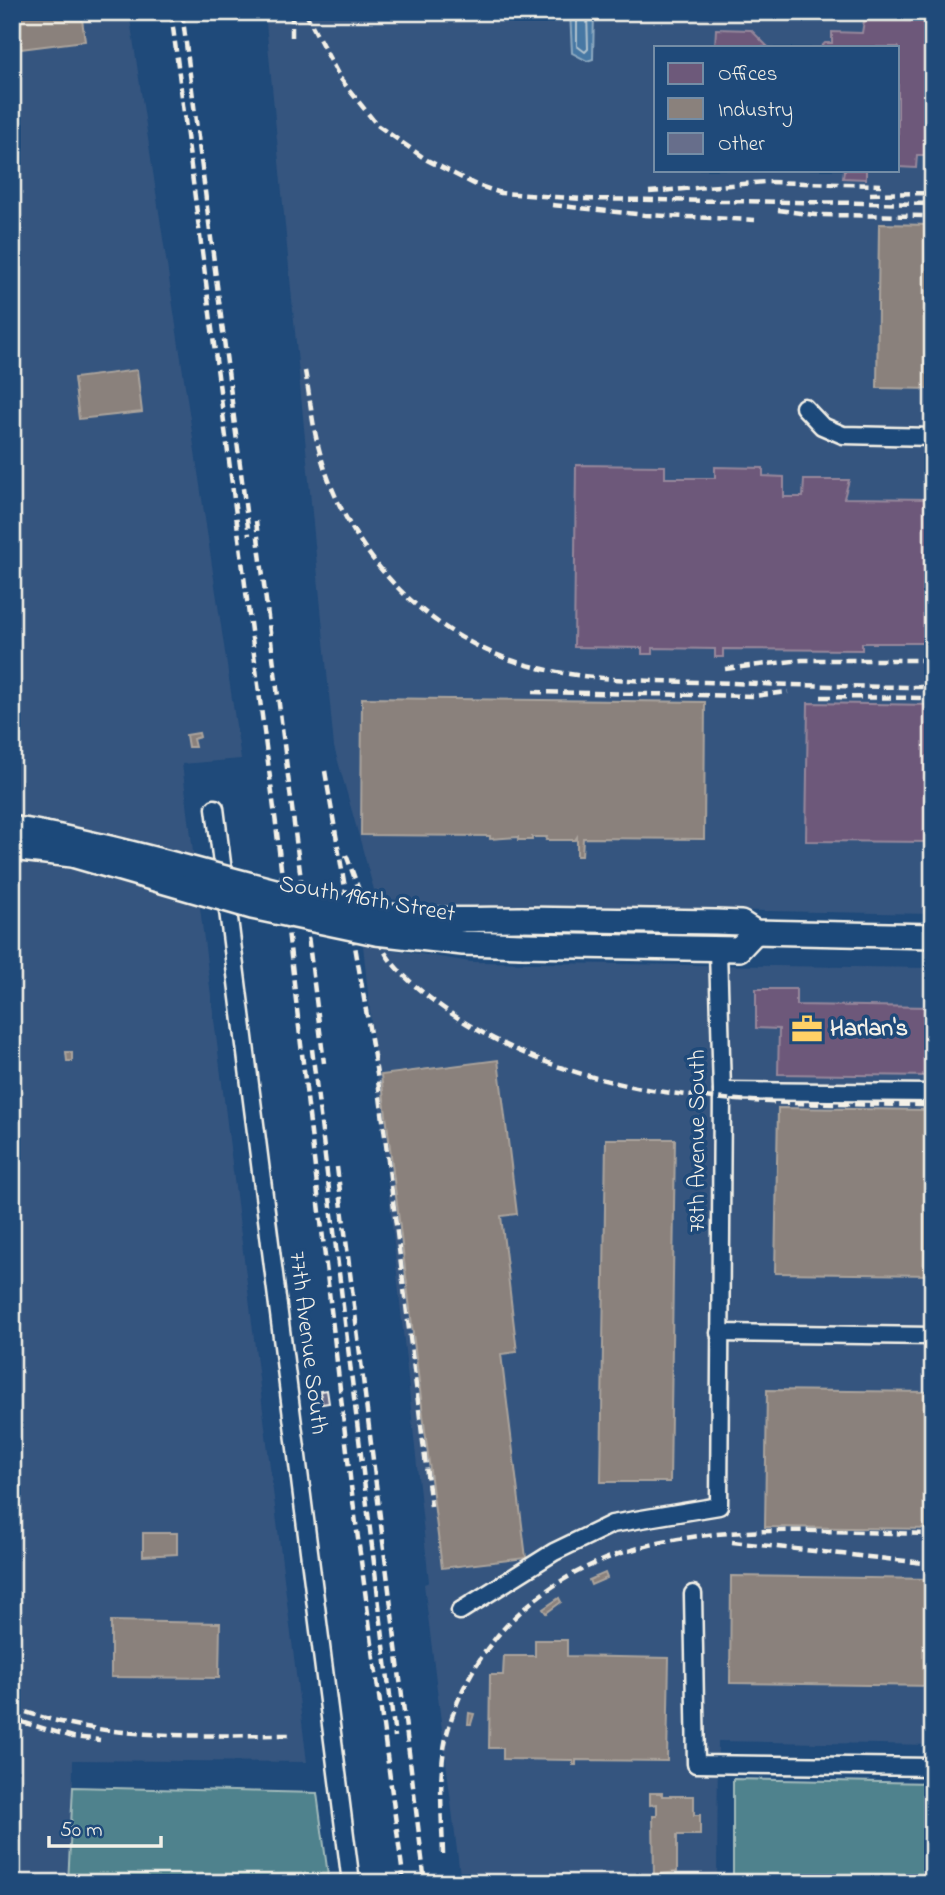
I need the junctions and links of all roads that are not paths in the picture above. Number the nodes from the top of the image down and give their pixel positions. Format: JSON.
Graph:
{"nodes":[{"id":1,"x":804,"y":407,"type":"dead end"},
{"id":2,"x":933,"y":437,"type":"edge"},
{"id":3,"x":215,"y":808,"type":"dead end"},
{"id":4,"x":12,"y":828,"type":"edge"},
{"id":5,"x":12,"y":848,"type":"edge"},
{"id":6,"x":755,"y":932,"type":"junction"},
{"id":7,"x":933,"y":936,"type":"edge"},
{"id":8,"x":718,"y":950,"type":"junction"},
{"id":9,"x":722,"y":1091,"type":"junction"},
{"id":10,"x":933,"y":1093,"type":"edge"},
{"id":11,"x":719,"y":1333,"type":"junction"},
{"id":12,"x":933,"y":1336,"type":"edge"},
{"id":13,"x":693,"y":1594,"type":"dead end"},
{"id":14,"x":460,"y":1611,"type":"dead end"},
{"id":15,"x":933,"y":1768,"type":"edge"},
{"id":16,"x":351,"y":1883,"type":"edge"}],
"edges":[{"from":1,"to":2,"type":"street"},
{"from":3,"to":16,"type":"street","name":"77th Avenue South"},
{"from":4,"to":6,"type":"main road","name":"South 196th Street","bridge":true},
{"from":5,"to":8,"type":"main road","name":"South 196th Street","bridge":true},
{"from":6,"to":7,"type":"main road","name":"South 196th Street"},
{"from":6,"to":8,"type":"main road","name":"South 196th Street"},
{"from":8,"to":9,"type":"street","name":"78th Avenue South"},
{"from":9,"to":10,"type":"street"},
{"from":9,"to":11,"type":"street","name":"78th Avenue South"},
{"from":11,"to":12,"type":"street"},
{"from":11,"to":14,"type":"street","name":"78th Avenue South"},
{"from":13,"to":15,"type":"street"}]}
